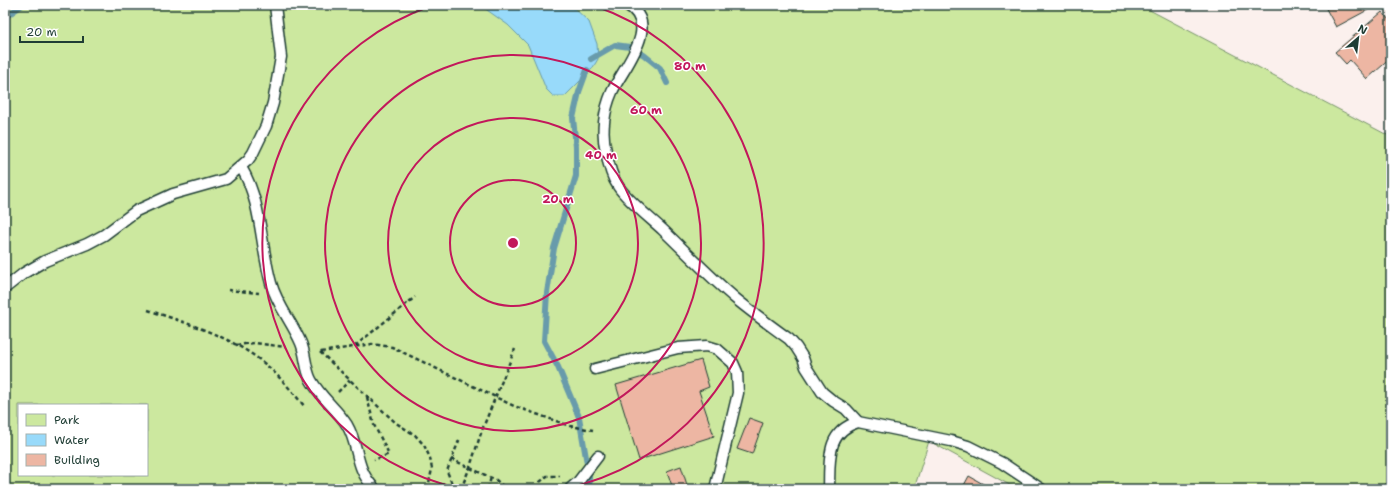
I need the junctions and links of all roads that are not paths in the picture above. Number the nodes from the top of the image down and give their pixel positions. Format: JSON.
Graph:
{"nodes":[{"id":1,"x":275,"y":5,"type":"edge"},
{"id":2,"x":627,"y":5,"type":"edge"},
{"id":3,"x":241,"y":167,"type":"junction"},
{"id":4,"x":5,"y":288,"type":"edge"},
{"id":5,"x":595,"y":369,"type":"dead end"},
{"id":6,"x":858,"y":422,"type":"junction"},
{"id":7,"x":598,"y":456,"type":"dead end"},
{"id":8,"x":374,"y":488,"type":"edge"},
{"id":9,"x":570,"y":489,"type":"edge"},
{"id":10,"x":715,"y":489,"type":"edge"},
{"id":11,"x":829,"y":489,"type":"edge"},
{"id":12,"x":1041,"y":489,"type":"edge"}],
"edges":[{"from":1,"to":3,"type":"lane"},
{"from":2,"to":6,"type":"lane"},
{"from":3,"to":4,"type":"lane"},
{"from":3,"to":8,"type":"lane"},
{"from":5,"to":10,"type":"lane"},
{"from":6,"to":11,"type":"lane"},
{"from":6,"to":12,"type":"lane"},
{"from":7,"to":9,"type":"lane"}]}
